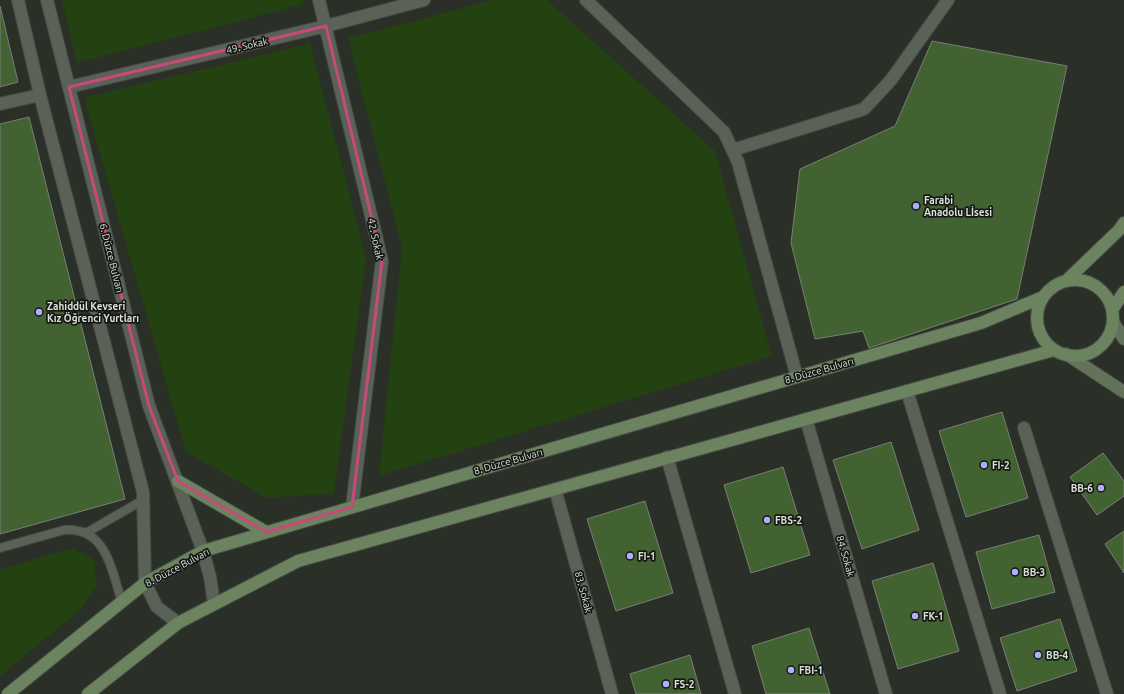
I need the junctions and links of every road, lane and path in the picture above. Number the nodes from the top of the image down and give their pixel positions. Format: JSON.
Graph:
{"nodes":[{"id":1,"x":18,"y":0,"type":"edge"},
{"id":2,"x":47,"y":0,"type":"edge"},
{"id":3,"x":319,"y":0,"type":"edge"},
{"id":4,"x":420,"y":0,"type":"edge"},
{"id":5,"x":586,"y":0,"type":"edge"},
{"id":6,"x":948,"y":0,"type":"edge"},
{"id":7,"x":326,"y":26,"type":"junction"},
{"id":8,"x":69,"y":87,"type":"junction"},
{"id":9,"x":40,"y":95,"type":"junction"},
{"id":10,"x":0,"y":104,"type":"edge"},
{"id":11,"x":733,"y":150,"type":"junction"},
{"id":12,"x":1124,"y":223,"type":"edge"},
{"id":13,"x":1067,"y":280,"type":"junction"},
{"id":14,"x":1124,"y":292,"type":"edge"},
{"id":15,"x":1043,"y":297,"type":"junction"},
{"id":16,"x":1112,"y":310,"type":"junction"},
{"id":17,"x":1113,"y":322,"type":"junction"},
{"id":18,"x":1124,"y":339,"type":"edge"},
{"id":19,"x":1054,"y":350,"type":"junction"},
{"id":20,"x":1066,"y":354,"type":"junction"},
{"id":21,"x":797,"y":377,"type":"junction"},
{"id":22,"x":907,"y":391,"type":"junction"},
{"id":23,"x":1124,"y":392,"type":"edge"},
{"id":24,"x":806,"y":419,"type":"junction"},
{"id":25,"x":1024,"y":428,"type":"dead end"},
{"id":26,"x":667,"y":458,"type":"junction"},
{"id":27,"x":178,"y":481,"type":"junction"},
{"id":28,"x":555,"y":489,"type":"junction"},
{"id":29,"x":143,"y":500,"type":"junction"},
{"id":30,"x":352,"y":507,"type":"junction"},
{"id":31,"x":266,"y":532,"type":"junction"},
{"id":32,"x":86,"y":533,"type":"junction"},
{"id":33,"x":0,"y":548,"type":"edge"},
{"id":34,"x":203,"y":550,"type":"junction"},
{"id":35,"x":145,"y":583,"type":"junction"},
{"id":36,"x":122,"y":602,"type":"junction"},
{"id":37,"x":214,"y":604,"type":"junction"},
{"id":38,"x":178,"y":623,"type":"junction"},
{"id":39,"x":8,"y":694,"type":"edge"},
{"id":40,"x":88,"y":694,"type":"edge"},
{"id":41,"x":612,"y":694,"type":"edge"},
{"id":42,"x":735,"y":694,"type":"edge"},
{"id":43,"x":886,"y":694,"type":"edge"},
{"id":44,"x":1000,"y":694,"type":"edge"},
{"id":45,"x":1107,"y":694,"type":"edge"}],
"edges":[{"from":1,"to":9,"type":"street"},
{"from":2,"to":8,"type":"street","name":"6. Düzce Bulvarı"},
{"from":3,"to":7,"type":"street","name":"42. Sokak"},
{"from":4,"to":7,"type":"street","name":"49. Sokak"},
{"from":5,"to":11,"type":"street"},
{"from":6,"to":11,"type":"street"},
{"from":7,"to":8,"type":"street","name":"49. Sokak"},
{"from":7,"to":30,"type":"street","name":"42. Sokak"},
{"from":8,"to":27,"type":"street","name":"6. Düzce Bulvarı"},
{"from":9,"to":10,"type":"street"},
{"from":9,"to":29,"type":"street"},
{"from":11,"to":21,"type":"street"},
{"from":12,"to":13,"type":"main road"},
{"from":13,"to":15,"type":"main road"},
{"from":13,"to":16,"type":"main road"},
{"from":14,"to":16,"type":"main road"},
{"from":15,"to":19,"type":"main road"},
{"from":15,"to":21,"type":"main road","name":"8. Düzce Bulvarı"},
{"from":16,"to":17,"type":"main road"},
{"from":17,"to":18,"type":"main road"},
{"from":17,"to":20,"type":"main road"},
{"from":19,"to":20,"type":"main road"},
{"from":19,"to":22,"type":"main road"},
{"from":20,"to":23,"type":"main road"},
{"from":21,"to":30,"type":"main road","name":"8. Düzce Bulvarı"},
{"from":22,"to":24,"type":"main road"},
{"from":22,"to":44,"type":"street"},
{"from":24,"to":26,"type":"main road"},
{"from":24,"to":43,"type":"street","name":"84. Sokak"},
{"from":25,"to":45,"type":"street"},
{"from":26,"to":28,"type":"main road"},
{"from":26,"to":42,"type":"street"},
{"from":27,"to":31,"type":"main road"},
{"from":27,"to":34,"type":"street","name":"6. Düzce Bulvarı"},
{"from":28,"to":37,"type":"main road"},
{"from":28,"to":41,"type":"street","name":"83. Sokak"},
{"from":29,"to":32,"type":"lane"},
{"from":29,"to":35,"type":"street"},
{"from":30,"to":31,"type":"main road","name":"8. Düzce Bulvarı"},
{"from":31,"to":34,"type":"main road","name":"8. Düzce Bulvarı"},
{"from":32,"to":33,"type":"lane"},
{"from":32,"to":36,"type":"lane"},
{"from":34,"to":35,"type":"main road","name":"8. Düzce Bulvarı"},
{"from":34,"to":37,"type":"street","name":"6. Düzce Bulvarı"},
{"from":35,"to":36,"type":"main road","name":"8. Düzce Bulvarı"},
{"from":35,"to":38,"type":"street"},
{"from":36,"to":39,"type":"main road","name":"8. Düzce Bulvarı"},
{"from":37,"to":38,"type":"main road"},
{"from":38,"to":40,"type":"main road"}]}
